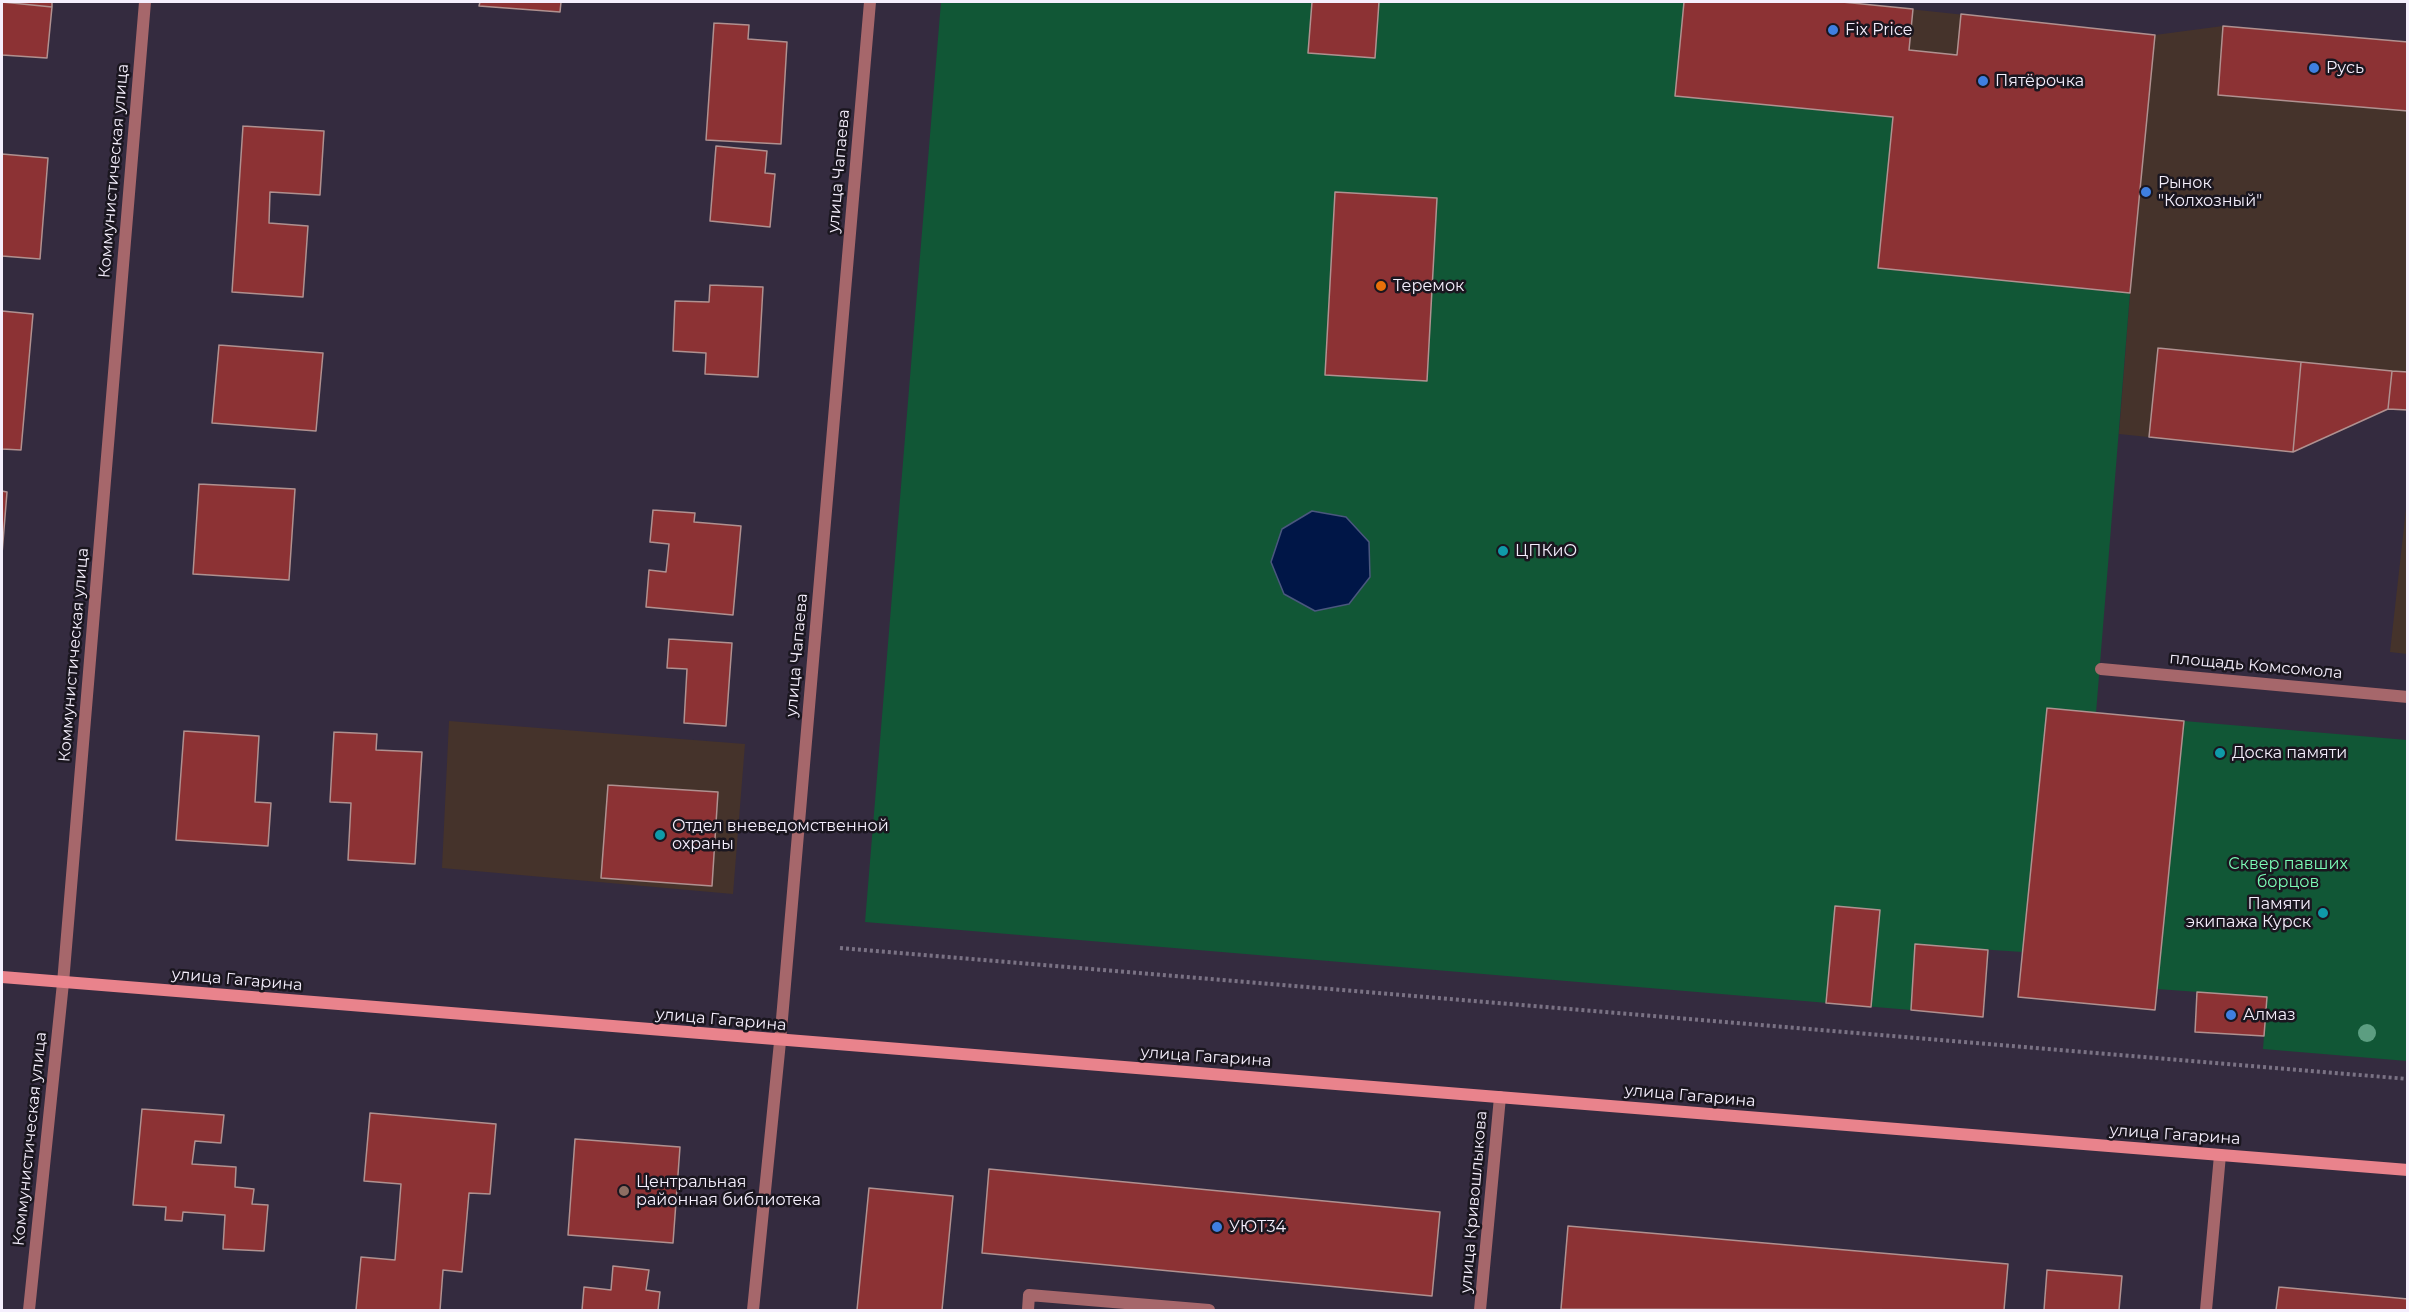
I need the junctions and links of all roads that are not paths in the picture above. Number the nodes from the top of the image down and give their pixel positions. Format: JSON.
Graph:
{"nodes":[{"id":1,"x":145,"y":2,"type":"edge"},
{"id":2,"x":870,"y":2,"type":"edge"},
{"id":3,"x":2101,"y":669,"type":"dead end"},
{"id":4,"x":2408,"y":697,"type":"edge"},
{"id":5,"x":2,"y":977,"type":"edge"},
{"id":6,"x":63,"y":983,"type":"junction"},
{"id":7,"x":780,"y":1042,"type":"junction"},
{"id":8,"x":1500,"y":1097,"type":"junction"},
{"id":9,"x":2220,"y":1155,"type":"junction"},
{"id":10,"x":2408,"y":1170,"type":"edge"},
{"id":11,"x":28,"y":1311,"type":"edge"},
{"id":12,"x":753,"y":1311,"type":"edge"},
{"id":13,"x":1028,"y":1311,"type":"edge"},
{"id":14,"x":1209,"y":1311,"type":"edge"},
{"id":15,"x":1480,"y":1311,"type":"edge"},
{"id":16,"x":2206,"y":1311,"type":"edge"}],
"edges":[{"from":1,"to":6,"type":"street","name":"Коммунистическая улица"},
{"from":2,"to":7,"type":"street","name":"улица Чапаева"},
{"from":3,"to":4,"type":"street","name":"площадь Комсомола"},
{"from":5,"to":6,"type":"street","name":"улица Гагарина"},
{"from":6,"to":7,"type":"street","name":"улица Гагарина"},
{"from":6,"to":11,"type":"street","name":"Коммунистическая улица"},
{"from":7,"to":8,"type":"street","name":"улица Гагарина"},
{"from":7,"to":12,"type":"street","name":"улица Чапаева"},
{"from":8,"to":9,"type":"street","name":"улица Гагарина"},
{"from":8,"to":15,"type":"street","name":"улица Кривошлыкова"},
{"from":9,"to":10,"type":"street","name":"улица Гагарина"},
{"from":9,"to":16,"type":"street"},
{"from":13,"to":14,"type":"street"}]}
